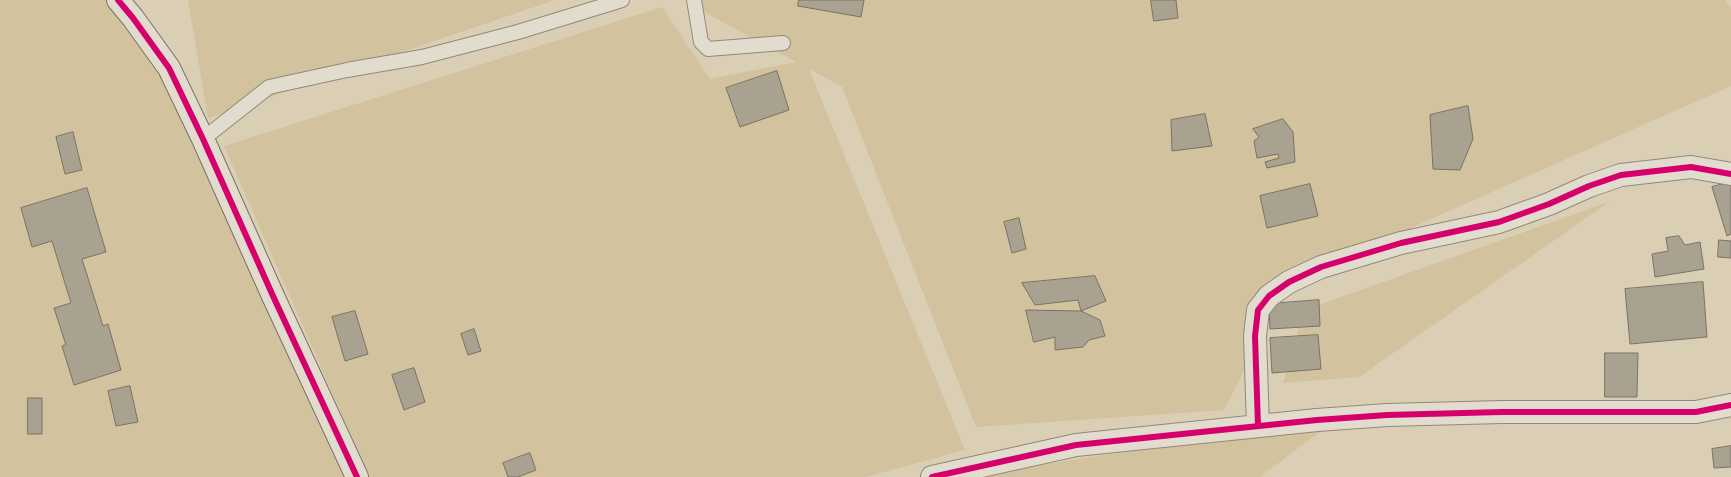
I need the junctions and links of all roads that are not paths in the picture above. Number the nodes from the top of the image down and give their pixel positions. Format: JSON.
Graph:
{"nodes":[{"id":1,"x":118,"y":0,"type":"edge"},
{"id":2,"x":622,"y":0,"type":"edge"},
{"id":3,"x":694,"y":0,"type":"edge"},
{"id":4,"x":783,"y":43,"type":"dead end"},
{"id":5,"x":203,"y":139,"type":"junction"},
{"id":6,"x":1731,"y":174,"type":"edge"},
{"id":7,"x":1731,"y":405,"type":"edge"},
{"id":8,"x":1258,"y":426,"type":"junction"},
{"id":9,"x":357,"y":477,"type":"edge"},
{"id":10,"x":932,"y":477,"type":"edge"}],
"edges":[{"from":1,"to":5,"type":"street"},
{"from":2,"to":5,"type":"lane"},
{"from":3,"to":4,"type":"lane"},
{"from":5,"to":9,"type":"street"},
{"from":6,"to":8,"type":"street"},
{"from":7,"to":8,"type":"street"},
{"from":8,"to":10,"type":"street"}]}
